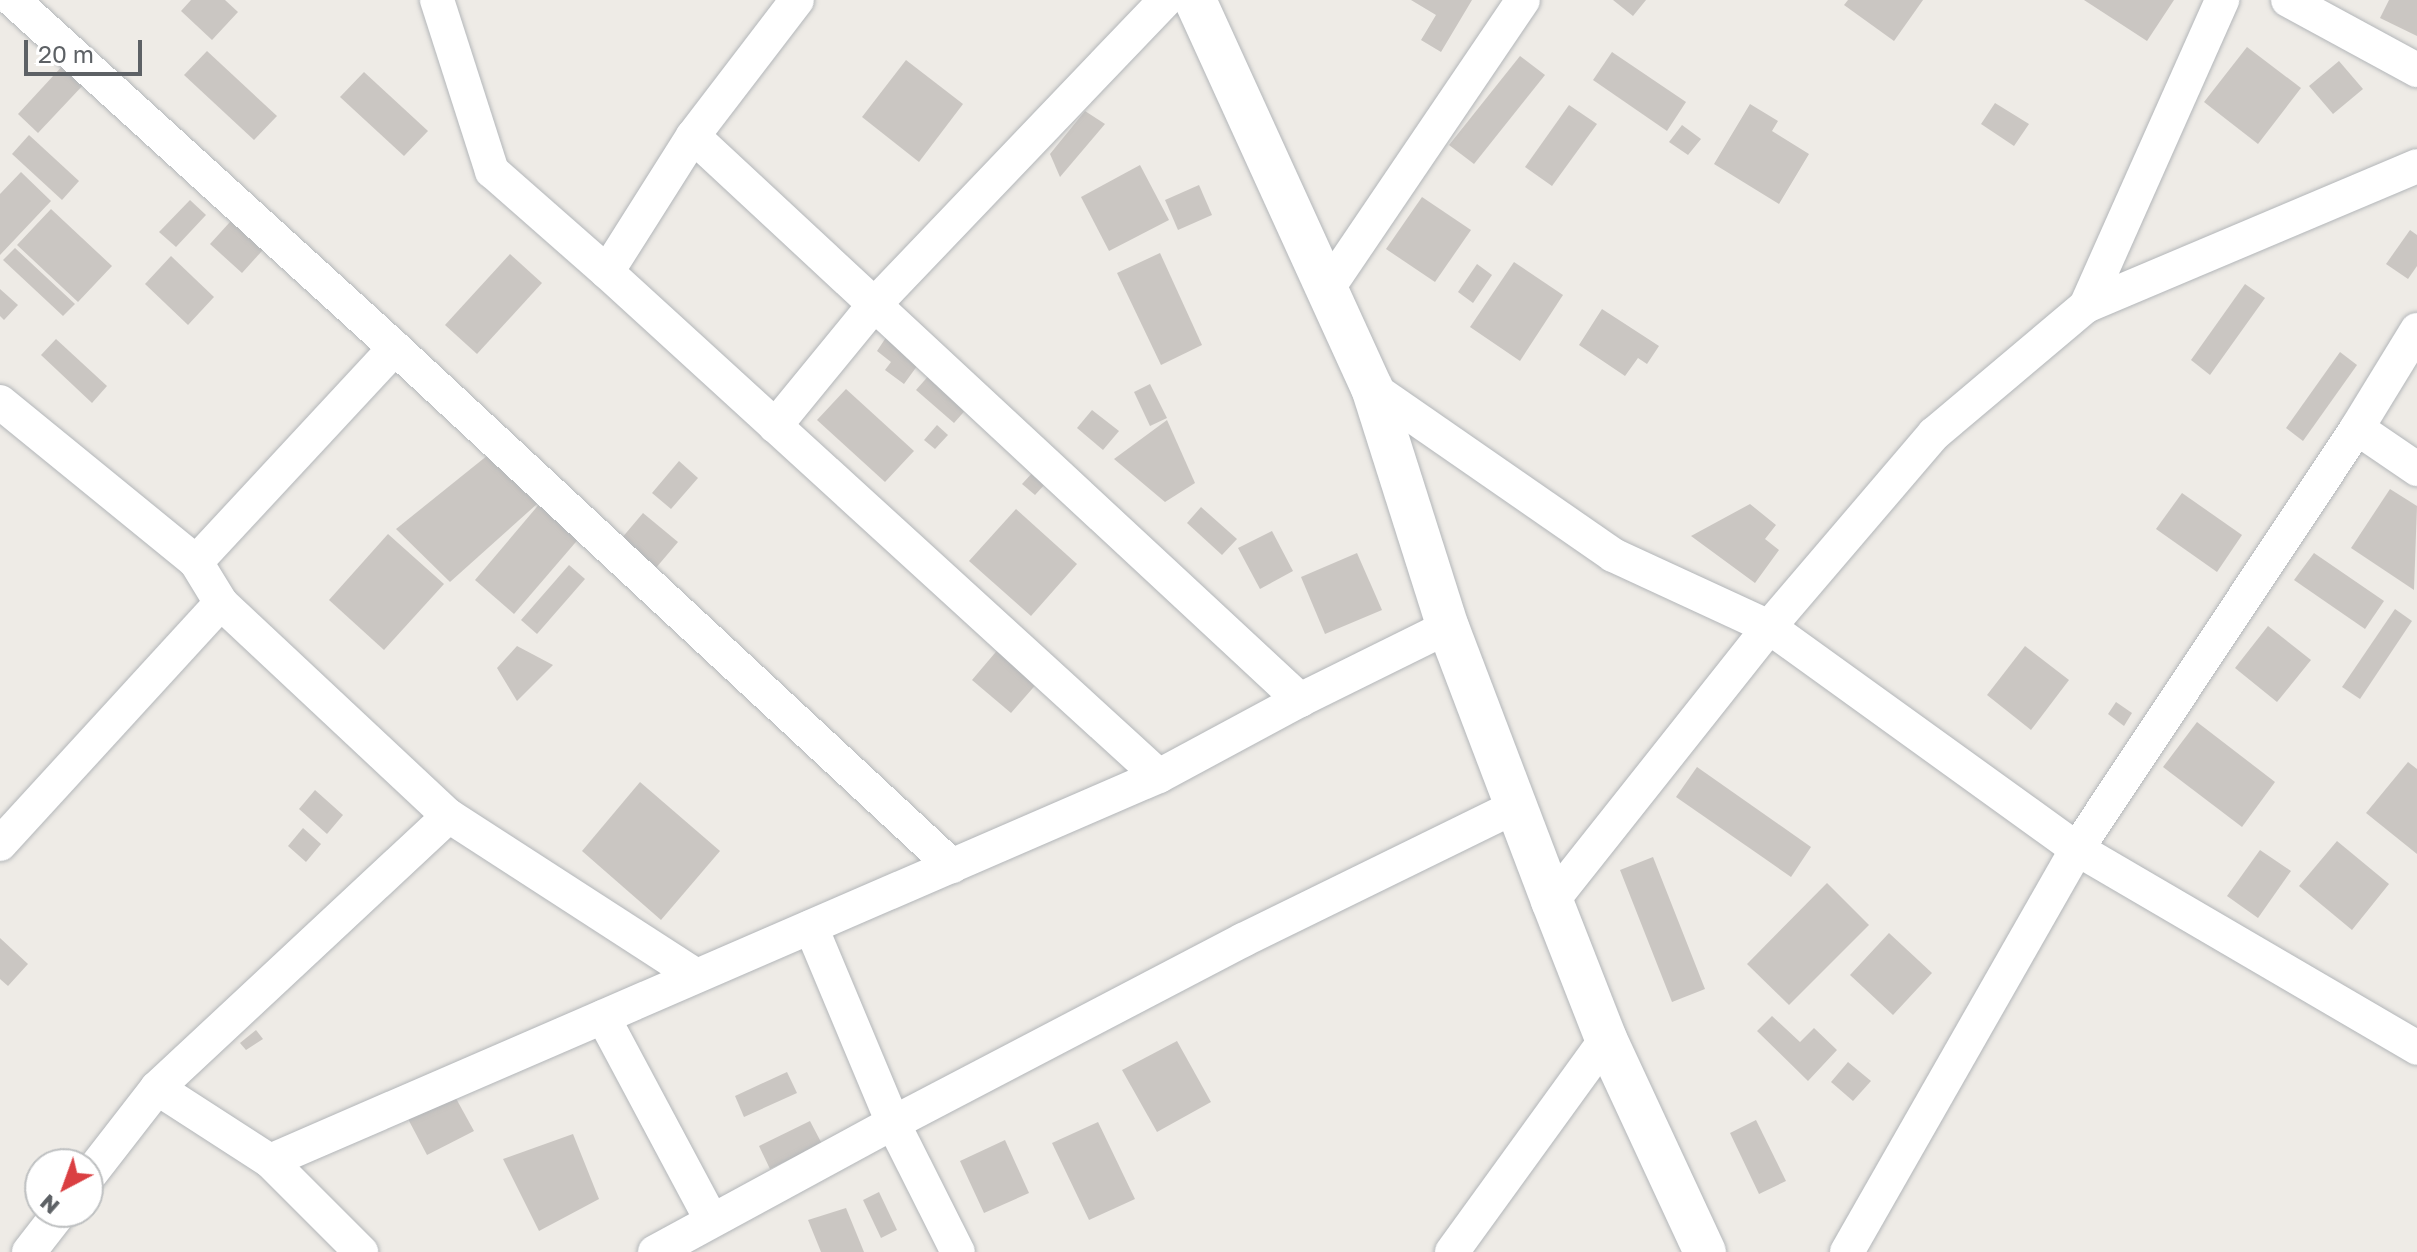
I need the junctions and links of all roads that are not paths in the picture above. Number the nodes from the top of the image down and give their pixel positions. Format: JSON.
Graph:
{"nodes":[{"id":1,"x":13,"y":0,"type":"edge"},
{"id":2,"x":437,"y":0,"type":"edge"},
{"id":3,"x":797,"y":0,"type":"edge"},
{"id":4,"x":1165,"y":0,"type":"edge"},
{"id":5,"x":1195,"y":0,"type":"edge"},
{"id":6,"x":1523,"y":0,"type":"edge"},
{"id":7,"x":2222,"y":0,"type":"edge"},
{"id":8,"x":2288,"y":0,"type":"edge"},
{"id":9,"x":2417,"y":70,"type":"edge"},
{"id":10,"x":693,"y":136,"type":"junction"},
{"id":11,"x":2417,"y":166,"type":"edge"},
{"id":12,"x":607,"y":272,"type":"junction"},
{"id":13,"x":1326,"y":291,"type":"junction"},
{"id":14,"x":874,"y":305,"type":"junction"},
{"id":15,"x":2086,"y":306,"type":"junction"},
{"id":16,"x":2417,"y":330,"type":"edge"},
{"id":17,"x":395,"y":348,"type":"junction"},
{"id":18,"x":1372,"y":388,"type":"junction"},
{"id":19,"x":2,"y":408,"type":"edge"},
{"id":20,"x":775,"y":426,"type":"junction"},
{"id":21,"x":2357,"y":428,"type":"junction"},
{"id":22,"x":2417,"y":469,"type":"edge"},
{"id":23,"x":196,"y":562,"type":"junction"},
{"id":24,"x":221,"y":603,"type":"junction"},
{"id":25,"x":1448,"y":627,"type":"junction"},
{"id":26,"x":1769,"y":627,"type":"junction"},
{"id":27,"x":1300,"y":700,"type":"junction"},
{"id":28,"x":1159,"y":776,"type":"junction"},
{"id":29,"x":1516,"y":806,"type":"junction"},
{"id":30,"x":449,"y":816,"type":"junction"},
{"id":31,"x":0,"y":844,"type":"edge"},
{"id":32,"x":2077,"y":849,"type":"junction"},
{"id":33,"x":952,"y":866,"type":"junction"},
{"id":34,"x":1552,"y":901,"type":"junction"},
{"id":35,"x":811,"y":927,"type":"junction"},
{"id":36,"x":695,"y":975,"type":"junction"},
{"id":37,"x":603,"y":1017,"type":"junction"},
{"id":38,"x":1606,"y":1039,"type":"junction"},
{"id":39,"x":2417,"y":1048,"type":"edge"},
{"id":40,"x":157,"y":1088,"type":"junction"},
{"id":41,"x":893,"y":1123,"type":"junction"},
{"id":42,"x":104,"y":1156,"type":"edge"},
{"id":43,"x":270,"y":1161,"type":"junction"},
{"id":44,"x":711,"y":1219,"type":"junction"},
{"id":45,"x":48,"y":1228,"type":"edge"},
{"id":46,"x":29,"y":1252,"type":"edge"},
{"id":47,"x":361,"y":1252,"type":"edge"},
{"id":48,"x":655,"y":1252,"type":"edge"},
{"id":49,"x":958,"y":1252,"type":"edge"},
{"id":50,"x":1452,"y":1252,"type":"edge"},
{"id":51,"x":1705,"y":1252,"type":"edge"},
{"id":52,"x":1847,"y":1252,"type":"edge"}],
"edges":[{"from":1,"to":17,"type":"street"},
{"from":2,"to":12,"type":"street"},
{"from":3,"to":10,"type":"street"},
{"from":4,"to":14,"type":"street"},
{"from":5,"to":13,"type":"street"},
{"from":6,"to":13,"type":"street"},
{"from":7,"to":15,"type":"street"},
{"from":8,"to":9,"type":"street"},
{"from":10,"to":12,"type":"street"},
{"from":10,"to":14,"type":"street"},
{"from":11,"to":15,"type":"street"},
{"from":12,"to":20,"type":"street"},
{"from":13,"to":18,"type":"street"},
{"from":14,"to":20,"type":"street"},
{"from":14,"to":27,"type":"street"},
{"from":15,"to":26,"type":"street"},
{"from":16,"to":21,"type":"street"},
{"from":17,"to":23,"type":"street"},
{"from":17,"to":33,"type":"street"},
{"from":18,"to":25,"type":"street"},
{"from":18,"to":26,"type":"street"},
{"from":19,"to":23,"type":"street"},
{"from":20,"to":28,"type":"street"},
{"from":21,"to":22,"type":"street"},
{"from":21,"to":32,"type":"street"},
{"from":23,"to":24,"type":"street"},
{"from":24,"to":30,"type":"street"},
{"from":24,"to":31,"type":"street"},
{"from":25,"to":27,"type":"street"},
{"from":25,"to":29,"type":"street"},
{"from":26,"to":32,"type":"street"},
{"from":26,"to":34,"type":"street"},
{"from":27,"to":28,"type":"street"},
{"from":28,"to":33,"type":"street"},
{"from":29,"to":34,"type":"street"},
{"from":29,"to":41,"type":"street"},
{"from":30,"to":36,"type":"street"},
{"from":30,"to":40,"type":"street"},
{"from":32,"to":39,"type":"street"},
{"from":32,"to":52,"type":"street"},
{"from":33,"to":35,"type":"street"},
{"from":34,"to":38,"type":"street"},
{"from":35,"to":36,"type":"street"},
{"from":35,"to":41,"type":"street"},
{"from":36,"to":37,"type":"street"},
{"from":37,"to":43,"type":"street"},
{"from":37,"to":44,"type":"street"},
{"from":38,"to":50,"type":"street"},
{"from":38,"to":51,"type":"street"},
{"from":40,"to":42,"type":"street"},
{"from":40,"to":43,"type":"street"},
{"from":41,"to":44,"type":"street"},
{"from":41,"to":49,"type":"street"},
{"from":43,"to":47,"type":"street"},
{"from":44,"to":48,"type":"street"},
{"from":45,"to":46,"type":"street"}]}
